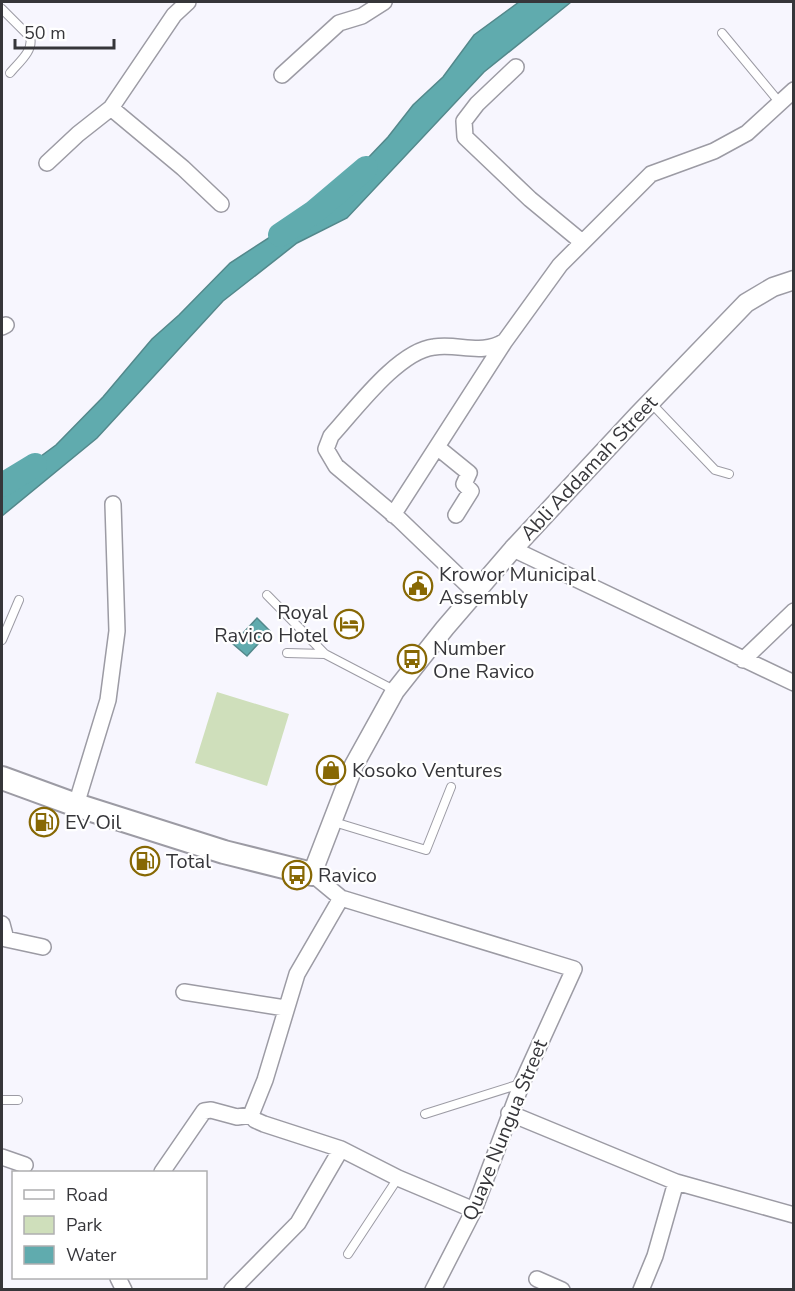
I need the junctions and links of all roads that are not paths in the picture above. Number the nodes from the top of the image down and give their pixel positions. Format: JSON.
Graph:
{"nodes":[{"id":1,"x":188,"y":2,"type":"edge"},
{"id":2,"x":384,"y":2,"type":"edge"},
{"id":3,"x":2,"y":9,"type":"edge"},
{"id":4,"x":722,"y":33,"type":"dead end"},
{"id":5,"x":516,"y":67,"type":"dead end"},
{"id":6,"x":10,"y":73,"type":"dead end"},
{"id":7,"x":282,"y":75,"type":"dead end"},
{"id":8,"x":794,"y":90,"type":"edge"},
{"id":9,"x":780,"y":103,"type":"junction"},
{"id":10,"x":111,"y":108,"type":"junction"},
{"id":11,"x":47,"y":163,"type":"dead end"},
{"id":12,"x":221,"y":204,"type":"dead end"},
{"id":13,"x":582,"y":242,"type":"junction"},
{"id":14,"x":794,"y":280,"type":"edge"},
{"id":15,"x":505,"y":341,"type":"junction"},
{"id":16,"x":650,"y":401,"type":"junction"},
{"id":17,"x":437,"y":447,"type":"junction"},
{"id":18,"x":729,"y":474,"type":"dead end"},
{"id":19,"x":113,"y":504,"type":"dead end"},
{"id":20,"x":393,"y":515,"type":"junction"},
{"id":21,"x":456,"y":515,"type":"dead end"},
{"id":22,"x":513,"y":549,"type":"junction"},
{"id":23,"x":476,"y":592,"type":"junction"},
{"id":24,"x":267,"y":595,"type":"dead end"},
{"id":25,"x":19,"y":600,"type":"dead end"},
{"id":26,"x":794,"y":611,"type":"edge"},
{"id":27,"x":2,"y":640,"type":"edge"},
{"id":28,"x":287,"y":653,"type":"dead end"},
{"id":29,"x":325,"y":654,"type":"junction"},
{"id":30,"x":743,"y":660,"type":"junction"},
{"id":31,"x":794,"y":683,"type":"edge"},
{"id":32,"x":395,"y":691,"type":"junction"},
{"id":33,"x":2,"y":778,"type":"edge"},
{"id":34,"x":450,"y":787,"type":"dead end"},
{"id":35,"x":76,"y":805,"type":"junction"},
{"id":36,"x":334,"y":822,"type":"junction"},
{"id":37,"x":312,"y":874,"type":"junction"},
{"id":38,"x":341,"y":898,"type":"junction"},
{"id":39,"x":2,"y":924,"type":"edge"},
{"id":40,"x":43,"y":947,"type":"dead end"},
{"id":41,"x":184,"y":992,"type":"dead end"},
{"id":42,"x":285,"y":1008,"type":"junction"},
{"id":43,"x":522,"y":1083,"type":"junction"},
{"id":44,"x":2,"y":1100,"type":"edge"},
{"id":45,"x":18,"y":1100,"type":"dead end"},
{"id":46,"x":509,"y":1113,"type":"junction"},
{"id":47,"x":425,"y":1114,"type":"dead end"},
{"id":48,"x":251,"y":1115,"type":"junction"},
{"id":49,"x":341,"y":1149,"type":"junction"},
{"id":50,"x":2,"y":1157,"type":"edge"},
{"id":51,"x":25,"y":1165,"type":"dead end"},
{"id":52,"x":163,"y":1171,"type":"edge"},
{"id":53,"x":398,"y":1178,"type":"junction"},
{"id":54,"x":676,"y":1182,"type":"junction"},
{"id":55,"x":474,"y":1210,"type":"junction"},
{"id":56,"x":794,"y":1215,"type":"edge"},
{"id":57,"x":348,"y":1254,"type":"dead end"},
{"id":58,"x":537,"y":1279,"type":"dead end"},
{"id":59,"x":232,"y":1290,"type":"edge"},
{"id":60,"x":433,"y":1290,"type":"edge"},
{"id":61,"x":562,"y":1290,"type":"edge"},
{"id":62,"x":641,"y":1290,"type":"edge"}],
"edges":[{"from":1,"to":10,"type":"street"},
{"from":2,"to":7,"type":"street"},
{"from":3,"to":6,"type":"lane"},
{"from":4,"to":9,"type":"lane"},
{"from":5,"to":13,"type":"street"},
{"from":8,"to":9,"type":"street"},
{"from":9,"to":13,"type":"street"},
{"from":10,"to":11,"type":"street"},
{"from":10,"to":12,"type":"street"},
{"from":13,"to":15,"type":"street"},
{"from":14,"to":16,"type":"street","name":"Abli Addamah Street"},
{"from":15,"to":17,"type":"street"},
{"from":15,"to":20,"type":"street"},
{"from":16,"to":18,"type":"lane"},
{"from":16,"to":22,"type":"street","name":"Abli Addamah Street"},
{"from":17,"to":20,"type":"street"},
{"from":17,"to":21,"type":"street"},
{"from":19,"to":35,"type":"street"},
{"from":20,"to":23,"type":"street"},
{"from":22,"to":23,"type":"street","name":"Abli Addamah Street"},
{"from":22,"to":30,"type":"street"},
{"from":23,"to":32,"type":"street","name":"Abli Addamah Street"},
{"from":24,"to":29,"type":"lane"},
{"from":25,"to":27,"type":"lane"},
{"from":26,"to":30,"type":"street"},
{"from":28,"to":29,"type":"lane"},
{"from":29,"to":32,"type":"lane"},
{"from":30,"to":31,"type":"street"},
{"from":32,"to":36,"type":"street","name":"Abli Addamah Street"},
{"from":33,"to":35,"type":"main road"},
{"from":34,"to":36,"type":"lane"},
{"from":35,"to":37,"type":"main road"},
{"from":36,"to":37,"type":"street","name":"Abli Addamah Street"},
{"from":37,"to":38,"type":"street"},
{"from":38,"to":42,"type":"street"},
{"from":38,"to":43,"type":"street","name":"Quaye Nungua Street"},
{"from":39,"to":40,"type":"street"},
{"from":41,"to":42,"type":"street"},
{"from":42,"to":48,"type":"street"},
{"from":43,"to":46,"type":"street","name":"Quaye Nungua Street"},
{"from":43,"to":47,"type":"lane"},
{"from":44,"to":45,"type":"lane"},
{"from":46,"to":54,"type":"street"},
{"from":46,"to":55,"type":"street","name":"Quaye Nungua Street"},
{"from":48,"to":49,"type":"street"},
{"from":48,"to":52,"type":"street"},
{"from":49,"to":53,"type":"street"},
{"from":49,"to":59,"type":"street"},
{"from":50,"to":51,"type":"street"},
{"from":53,"to":55,"type":"street"},
{"from":53,"to":57,"type":"lane"},
{"from":54,"to":56,"type":"street"},
{"from":54,"to":62,"type":"street"},
{"from":55,"to":60,"type":"street","name":"Quaye Nungua Street"},
{"from":58,"to":61,"type":"street"}]}
